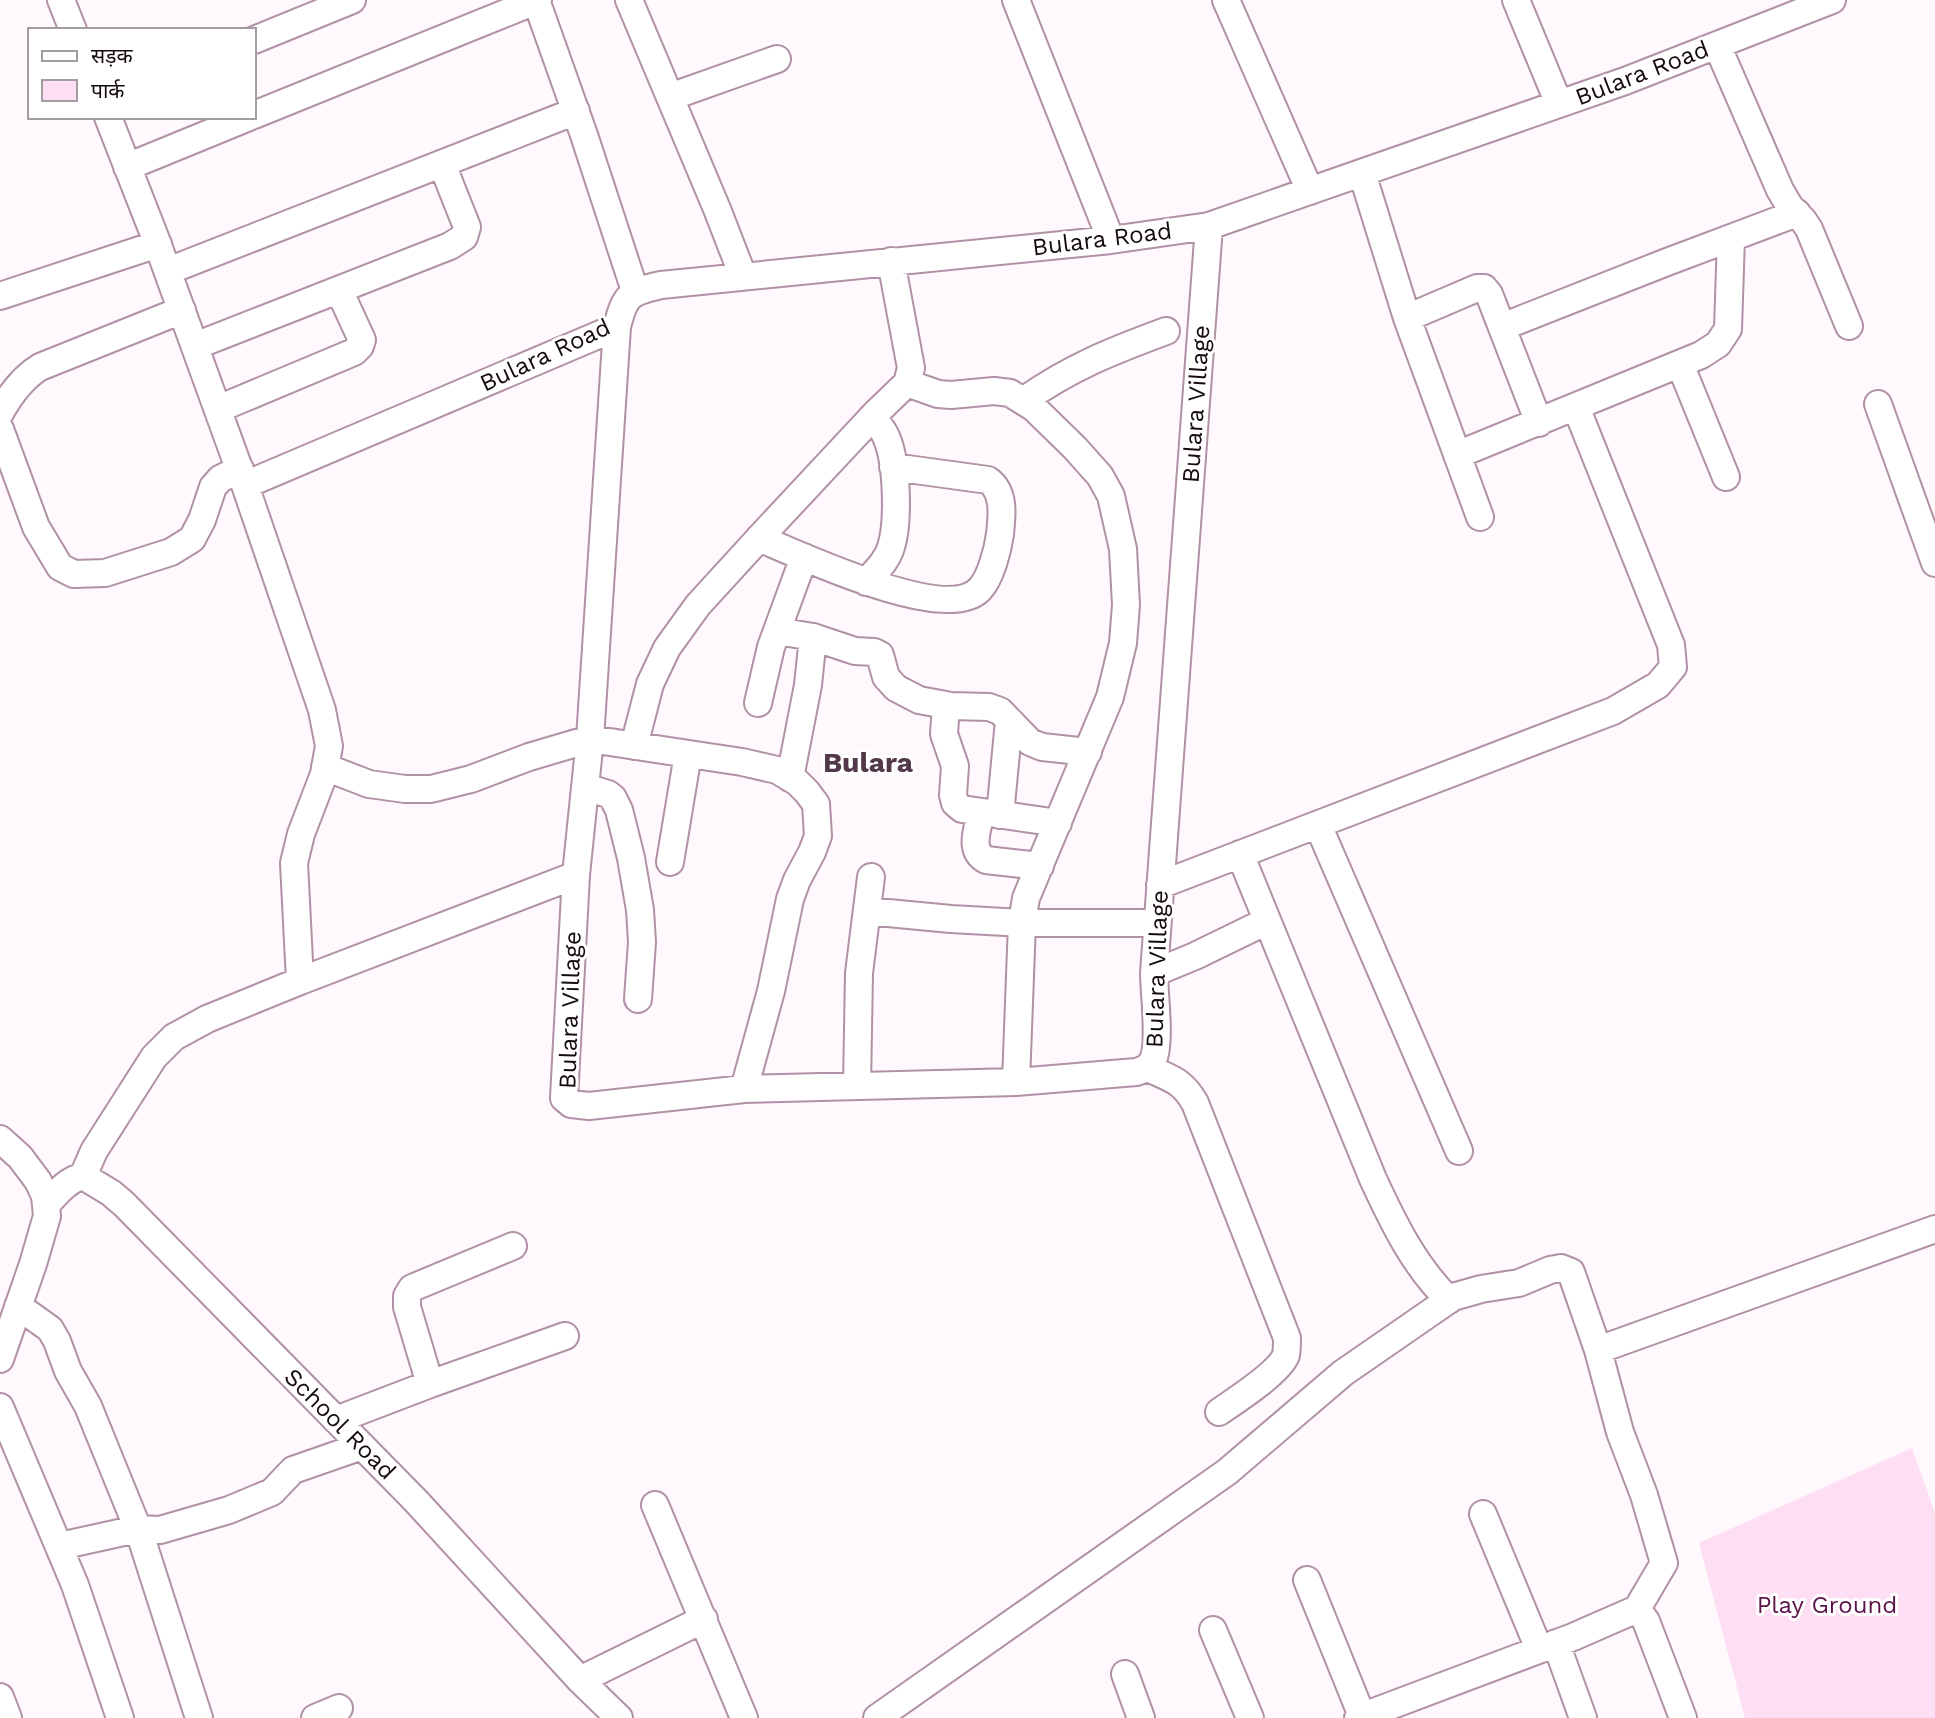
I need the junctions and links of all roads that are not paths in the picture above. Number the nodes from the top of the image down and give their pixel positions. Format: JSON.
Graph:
{"nodes":[{"id":1,"x":61,"y":0,"type":"edge"},
{"id":2,"x":352,"y":0,"type":"edge"},
{"id":3,"x":537,"y":0,"type":"edge"},
{"id":4,"x":629,"y":0,"type":"edge"},
{"id":5,"x":1016,"y":0,"type":"edge"},
{"id":6,"x":1226,"y":0,"type":"edge"},
{"id":7,"x":1516,"y":0,"type":"edge"},
{"id":8,"x":1832,"y":0,"type":"edge"},
{"id":9,"x":1798,"y":6,"type":"edge"},
{"id":10,"x":72,"y":28,"type":"edge"},
{"id":11,"x":256,"y":39,"type":"edge"},
{"id":12,"x":1717,"y":45,"type":"junction"},
{"id":13,"x":777,"y":59,"type":"dead end"},
{"id":14,"x":670,"y":97,"type":"junction"},
{"id":15,"x":1559,"y":104,"type":"junction"},
{"id":16,"x":576,"y":111,"type":"junction"},
{"id":17,"x":256,"y":114,"type":"edge"},
{"id":18,"x":109,"y":119,"type":"edge"},
{"id":19,"x":244,"y":119,"type":"edge"},
{"id":20,"x":442,"y":164,"type":"junction"},
{"id":21,"x":127,"y":167,"type":"junction"},
{"id":22,"x":1362,"y":173,"type":"junction"},
{"id":23,"x":1310,"y":191,"type":"junction"},
{"id":24,"x":1797,"y":213,"type":"junction"},
{"id":25,"x":1209,"y":226,"type":"junction"},
{"id":26,"x":1731,"y":237,"type":"junction"},
{"id":27,"x":1111,"y":240,"type":"junction"},
{"id":28,"x":158,"y":244,"type":"junction"},
{"id":29,"x":891,"y":261,"type":"junction"},
{"id":30,"x":168,"y":271,"type":"junction"},
{"id":31,"x":743,"y":276,"type":"junction"},
{"id":32,"x":339,"y":290,"type":"junction"},
{"id":33,"x":635,"y":291,"type":"junction"},
{"id":34,"x":0,"y":296,"type":"edge"},
{"id":35,"x":182,"y":310,"type":"junction"},
{"id":36,"x":1407,"y":318,"type":"junction"},
{"id":37,"x":1849,"y":326,"type":"dead end"},
{"id":38,"x":617,"y":327,"type":"junction"},
{"id":39,"x":1502,"y":327,"type":"junction"},
{"id":40,"x":1166,"y":331,"type":"dead end"},
{"id":41,"x":195,"y":346,"type":"junction"},
{"id":42,"x":1679,"y":364,"type":"junction"},
{"id":43,"x":907,"y":383,"type":"junction"},
{"id":44,"x":1023,"y":401,"type":"junction"},
{"id":45,"x":1878,"y":404,"type":"dead end"},
{"id":46,"x":1576,"y":407,"type":"junction"},
{"id":47,"x":218,"y":409,"type":"junction"},
{"id":48,"x":0,"y":413,"type":"edge"},
{"id":49,"x":872,"y":417,"type":"junction"},
{"id":50,"x":1539,"y":423,"type":"junction"},
{"id":51,"x":0,"y":429,"type":"edge"},
{"id":52,"x":1457,"y":455,"type":"junction"},
{"id":53,"x":893,"y":467,"type":"junction"},
{"id":54,"x":242,"y":477,"type":"junction"},
{"id":55,"x":1726,"y":477,"type":"dead end"},
{"id":56,"x":1480,"y":517,"type":"dead end"},
{"id":57,"x":759,"y":538,"type":"junction"},
{"id":58,"x":804,"y":557,"type":"junction"},
{"id":59,"x":1935,"y":563,"type":"edge"},
{"id":60,"x":866,"y":582,"type":"junction"},
{"id":61,"x":777,"y":631,"type":"junction"},
{"id":62,"x":813,"y":637,"type":"junction"},
{"id":63,"x":758,"y":703,"type":"dead end"},
{"id":64,"x":946,"y":705,"type":"junction"},
{"id":65,"x":1009,"y":721,"type":"junction"},
{"id":66,"x":590,"y":739,"type":"junction"},
{"id":67,"x":634,"y":746,"type":"junction"},
{"id":68,"x":1087,"y":752,"type":"junction"},
{"id":69,"x":688,"y":754,"type":"junction"},
{"id":70,"x":325,"y":767,"type":"junction"},
{"id":71,"x":790,"y":778,"type":"junction"},
{"id":72,"x":585,"y":787,"type":"junction"},
{"id":73,"x":990,"y":813,"type":"junction"},
{"id":74,"x":1058,"y":823,"type":"junction"},
{"id":75,"x":1318,"y":825,"type":"junction"},
{"id":76,"x":1240,"y":854,"type":"junction"},
{"id":77,"x":670,"y":862,"type":"dead end"},
{"id":78,"x":1040,"y":866,"type":"junction"},
{"id":79,"x":576,"y":875,"type":"junction"},
{"id":80,"x":871,"y":877,"type":"dead end"},
{"id":81,"x":1160,"y":885,"type":"junction"},
{"id":82,"x":867,"y":911,"type":"junction"},
{"id":83,"x":1267,"y":921,"type":"junction"},
{"id":84,"x":1022,"y":923,"type":"junction"},
{"id":85,"x":1157,"y":923,"type":"junction"},
{"id":86,"x":1154,"y":972,"type":"junction"},
{"id":87,"x":300,"y":981,"type":"junction"},
{"id":88,"x":638,"y":999,"type":"dead end"},
{"id":89,"x":1148,"y":1068,"type":"junction"},
{"id":90,"x":1016,"y":1082,"type":"junction"},
{"id":91,"x":858,"y":1086,"type":"junction"},
{"id":92,"x":744,"y":1089,"type":"junction"},
{"id":93,"x":0,"y":1139,"type":"edge"},
{"id":94,"x":1459,"y":1152,"type":"dead end"},
{"id":95,"x":83,"y":1176,"type":"junction"},
{"id":96,"x":46,"y":1205,"type":"junction"},
{"id":97,"x":1935,"y":1229,"type":"edge"},
{"id":98,"x":513,"y":1246,"type":"dead end"},
{"id":99,"x":1449,"y":1300,"type":"junction"},
{"id":100,"x":18,"y":1306,"type":"junction"},
{"id":101,"x":565,"y":1336,"type":"dead end"},
{"id":102,"x":1598,"y":1350,"type":"junction"},
{"id":103,"x":0,"y":1359,"type":"edge"},
{"id":104,"x":430,"y":1384,"type":"junction"},
{"id":105,"x":0,"y":1407,"type":"edge"},
{"id":106,"x":1219,"y":1412,"type":"dead end"},
{"id":107,"x":336,"y":1420,"type":"junction"},
{"id":108,"x":362,"y":1446,"type":"junction"},
{"id":109,"x":655,"y":1505,"type":"dead end"},
{"id":110,"x":1483,"y":1514,"type":"dead end"},
{"id":111,"x":137,"y":1529,"type":"junction"},
{"id":112,"x":60,"y":1546,"type":"junction"},
{"id":113,"x":1307,"y":1580,"type":"dead end"},
{"id":114,"x":1637,"y":1609,"type":"junction"},
{"id":115,"x":704,"y":1619,"type":"junction"},
{"id":116,"x":1213,"y":1630,"type":"dead end"},
{"id":117,"x":1547,"y":1646,"type":"junction"},
{"id":118,"x":1125,"y":1674,"type":"dead end"},
{"id":119,"x":580,"y":1680,"type":"junction"},
{"id":120,"x":0,"y":1698,"type":"edge"},
{"id":121,"x":1360,"y":1717,"type":"edge"},
{"id":122,"x":8,"y":1718,"type":"edge"},
{"id":123,"x":120,"y":1718,"type":"edge"},
{"id":124,"x":199,"y":1718,"type":"edge"},
{"id":125,"x":619,"y":1718,"type":"edge"},
{"id":126,"x":744,"y":1718,"type":"edge"},
{"id":127,"x":877,"y":1718,"type":"edge"},
{"id":128,"x":1141,"y":1718,"type":"edge"},
{"id":129,"x":1250,"y":1718,"type":"edge"},
{"id":130,"x":1583,"y":1718,"type":"edge"},
{"id":131,"x":1683,"y":1718,"type":"edge"}],
"edges":[{"from":1,"to":10,"type":"street"},
{"from":2,"to":11,"type":"street"},
{"from":3,"to":16,"type":"street"},
{"from":3,"to":17,"type":"street"},
{"from":4,"to":14,"type":"street"},
{"from":5,"to":27,"type":"street"},
{"from":6,"to":23,"type":"street"},
{"from":7,"to":15,"type":"street"},
{"from":8,"to":9,"type":"street","name":"Bulara Road"},
{"from":9,"to":12,"type":"street","name":"Bulara Road"},
{"from":12,"to":15,"type":"street","name":"Bulara Road"},
{"from":12,"to":24,"type":"street"},
{"from":13,"to":14,"type":"street"},
{"from":14,"to":31,"type":"street"},
{"from":15,"to":22,"type":"street","name":"Bulara Road"},
{"from":16,"to":20,"type":"street"},
{"from":16,"to":33,"type":"street"},
{"from":18,"to":21,"type":"street"},
{"from":19,"to":21,"type":"street"},
{"from":20,"to":30,"type":"street"},
{"from":20,"to":32,"type":"street"},
{"from":21,"to":28,"type":"street"},
{"from":22,"to":23,"type":"street","name":"Bulara Road"},
{"from":22,"to":36,"type":"street"},
{"from":23,"to":25,"type":"street","name":"Bulara Road"},
{"from":24,"to":26,"type":"street"},
{"from":24,"to":37,"type":"street"},
{"from":25,"to":27,"type":"street","name":"Bulara Road"},
{"from":25,"to":81,"type":"street","name":"Bulara Village"},
{"from":26,"to":39,"type":"street"},
{"from":26,"to":42,"type":"street"},
{"from":27,"to":29,"type":"street","name":"Bulara Road"},
{"from":28,"to":30,"type":"street"},
{"from":28,"to":34,"type":"street"},
{"from":29,"to":31,"type":"street","name":"Bulara Road"},
{"from":29,"to":43,"type":"street"},
{"from":30,"to":35,"type":"street"},
{"from":31,"to":33,"type":"street","name":"Bulara Road"},
{"from":32,"to":41,"type":"street"},
{"from":32,"to":47,"type":"street"},
{"from":33,"to":38,"type":"street","name":"Bulara Road"},
{"from":35,"to":41,"type":"street"},
{"from":35,"to":48,"type":"street"},
{"from":36,"to":39,"type":"street"},
{"from":36,"to":52,"type":"street"},
{"from":38,"to":54,"type":"street","name":"Bulara Road"},
{"from":38,"to":66,"type":"street"},
{"from":39,"to":50,"type":"street"},
{"from":40,"to":44,"type":"street"},
{"from":41,"to":47,"type":"street"},
{"from":42,"to":46,"type":"street"},
{"from":42,"to":55,"type":"street"},
{"from":43,"to":44,"type":"street"},
{"from":43,"to":49,"type":"street"},
{"from":44,"to":68,"type":"street"},
{"from":45,"to":59,"type":"street"},
{"from":46,"to":50,"type":"street"},
{"from":46,"to":75,"type":"street"},
{"from":47,"to":54,"type":"street"},
{"from":49,"to":53,"type":"street"},
{"from":49,"to":57,"type":"street"},
{"from":50,"to":52,"type":"street"},
{"from":51,"to":54,"type":"street","name":"Bulara Road"},
{"from":52,"to":56,"type":"street"},
{"from":53,"to":60,"type":"street"},
{"from":53,"to":60,"type":"street"},
{"from":54,"to":70,"type":"street"},
{"from":57,"to":58,"type":"street"},
{"from":57,"to":67,"type":"street"},
{"from":58,"to":60,"type":"street"},
{"from":58,"to":61,"type":"street"},
{"from":61,"to":62,"type":"street"},
{"from":61,"to":63,"type":"street"},
{"from":62,"to":64,"type":"street"},
{"from":62,"to":71,"type":"street"},
{"from":64,"to":65,"type":"street"},
{"from":64,"to":73,"type":"street"},
{"from":65,"to":68,"type":"street"},
{"from":65,"to":73,"type":"street"},
{"from":66,"to":67,"type":"street"},
{"from":66,"to":70,"type":"street"},
{"from":66,"to":72,"type":"street"},
{"from":67,"to":69,"type":"street"},
{"from":68,"to":74,"type":"street"},
{"from":69,"to":71,"type":"street"},
{"from":69,"to":77,"type":"street"},
{"from":70,"to":87,"type":"street"},
{"from":71,"to":92,"type":"street"},
{"from":72,"to":79,"type":"street"},
{"from":72,"to":88,"type":"street"},
{"from":73,"to":74,"type":"street"},
{"from":73,"to":78,"type":"street"},
{"from":74,"to":78,"type":"street"},
{"from":75,"to":76,"type":"street"},
{"from":75,"to":94,"type":"street"},
{"from":76,"to":81,"type":"street"},
{"from":76,"to":83,"type":"street"},
{"from":78,"to":84,"type":"street"},
{"from":79,"to":87,"type":"street"},
{"from":79,"to":92,"type":"street","name":"Bulara Village"},
{"from":80,"to":82,"type":"street"},
{"from":81,"to":85,"type":"street","name":"Bulara Village"},
{"from":82,"to":84,"type":"street"},
{"from":82,"to":91,"type":"street"},
{"from":83,"to":86,"type":"street"},
{"from":83,"to":99,"type":"street"},
{"from":84,"to":85,"type":"street"},
{"from":84,"to":90,"type":"street"},
{"from":85,"to":86,"type":"street","name":"Bulara Village"},
{"from":86,"to":89,"type":"street","name":"Bulara Village"},
{"from":87,"to":95,"type":"street"},
{"from":89,"to":90,"type":"street","name":"Bulara Village"},
{"from":89,"to":106,"type":"street"},
{"from":90,"to":91,"type":"street","name":"Bulara Village"},
{"from":91,"to":92,"type":"street","name":"Bulara Village"},
{"from":93,"to":96,"type":"street"},
{"from":95,"to":96,"type":"street"},
{"from":95,"to":107,"type":"street","name":"School Road"},
{"from":96,"to":100,"type":"street"},
{"from":97,"to":102,"type":"street"},
{"from":98,"to":104,"type":"street"},
{"from":99,"to":102,"type":"street"},
{"from":99,"to":127,"type":"street"},
{"from":100,"to":103,"type":"street"},
{"from":100,"to":111,"type":"street"},
{"from":101,"to":104,"type":"street"},
{"from":102,"to":114,"type":"street"},
{"from":104,"to":107,"type":"street"},
{"from":105,"to":112,"type":"street"},
{"from":107,"to":108,"type":"street","name":"School Road"},
{"from":108,"to":111,"type":"street"},
{"from":108,"to":119,"type":"street","name":"School Road"},
{"from":109,"to":115,"type":"street"},
{"from":110,"to":117,"type":"street"},
{"from":111,"to":112,"type":"street"},
{"from":111,"to":124,"type":"street"},
{"from":112,"to":123,"type":"street"},
{"from":113,"to":121,"type":"street"},
{"from":114,"to":117,"type":"street"},
{"from":114,"to":131,"type":"street"},
{"from":115,"to":119,"type":"street"},
{"from":115,"to":126,"type":"street"},
{"from":116,"to":129,"type":"street"},
{"from":117,"to":121,"type":"street"},
{"from":117,"to":130,"type":"street"},
{"from":118,"to":128,"type":"street"},
{"from":119,"to":125,"type":"street","name":"School Road"},
{"from":120,"to":122,"type":"street"}]}
